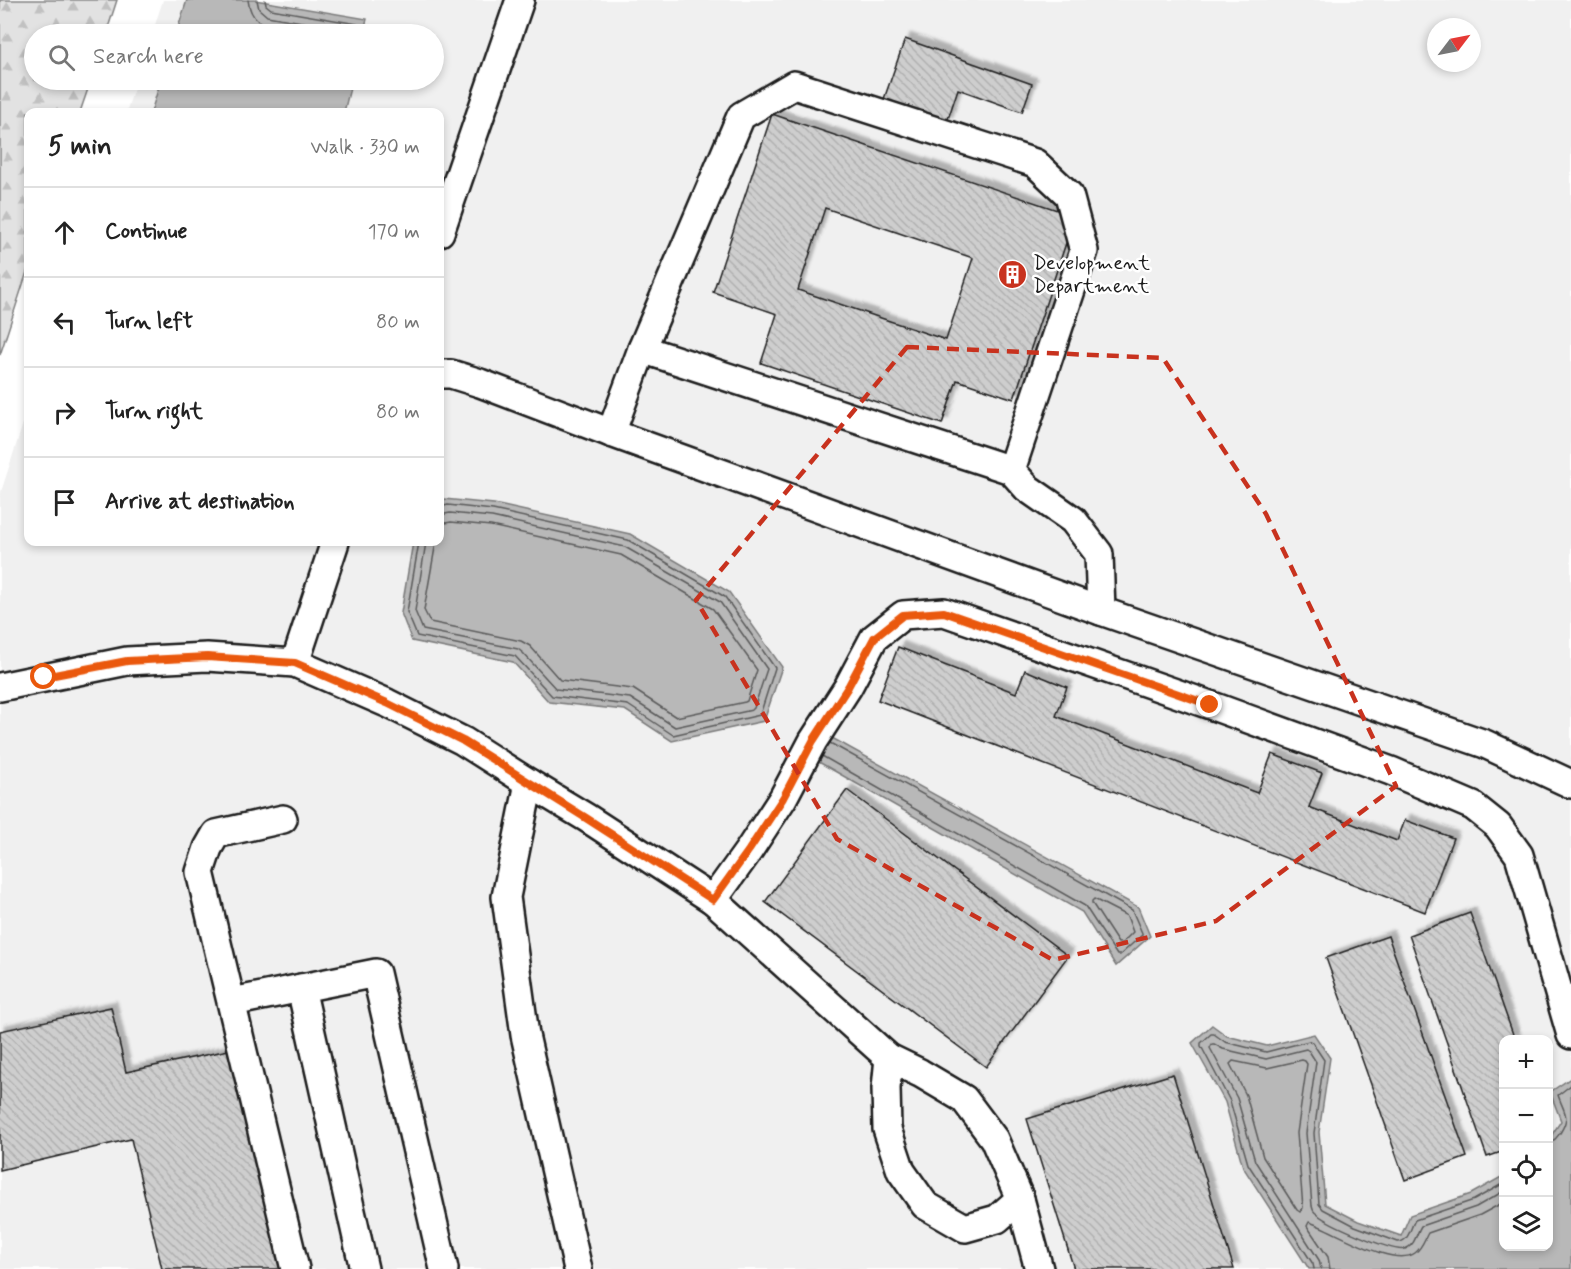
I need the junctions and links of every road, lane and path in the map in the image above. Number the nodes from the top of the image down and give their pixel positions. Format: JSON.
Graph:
{"nodes":[{"id":1,"x":520,"y":0,"type":"edge"},
{"id":2,"x":444,"y":220,"type":"edge"},
{"id":3,"x":642,"y":349,"type":"junction"},
{"id":4,"x":444,"y":374,"type":"edge"},
{"id":5,"x":611,"y":433,"type":"junction"},
{"id":6,"x":1011,"y":470,"type":"junction"},
{"id":7,"x":334,"y":546,"type":"edge"},
{"id":8,"x":1101,"y":611,"type":"junction"},
{"id":9,"x":295,"y":663,"type":"junction"},
{"id":10,"x":0,"y":687,"type":"edge"},
{"id":11,"x":529,"y":783,"type":"junction"},
{"id":12,"x":1571,"y":784,"type":"edge"},
{"id":13,"x":283,"y":819,"type":"dead end"},
{"id":14,"x":713,"y":900,"type":"junction"},
{"id":15,"x":302,"y":988,"type":"junction"},
{"id":16,"x":232,"y":1002,"type":"junction"},
{"id":17,"x":1571,"y":1035,"type":"edge"},
{"id":18,"x":889,"y":1058,"type":"junction"},
{"id":19,"x":1020,"y":1199,"type":"junction"},
{"id":20,"x":295,"y":1269,"type":"edge"},
{"id":21,"x":364,"y":1269,"type":"edge"},
{"id":22,"x":444,"y":1269,"type":"edge"},
{"id":23,"x":578,"y":1269,"type":"edge"},
{"id":24,"x":1039,"y":1269,"type":"edge"}],
"edges":[{"from":1,"to":2,"type":"street"},
{"from":3,"to":5,"type":"street"},
{"from":3,"to":6,"type":"street"},
{"from":3,"to":6,"type":"street"},
{"from":4,"to":5,"type":"street"},
{"from":5,"to":8,"type":"street"},
{"from":6,"to":8,"type":"street"},
{"from":7,"to":9,"type":"street"},
{"from":8,"to":12,"type":"street"},
{"from":9,"to":10,"type":"street"},
{"from":9,"to":11,"type":"street"},
{"from":11,"to":14,"type":"street"},
{"from":11,"to":23,"type":"street"},
{"from":13,"to":16,"type":"street"},
{"from":14,"to":17,"type":"street"},
{"from":14,"to":18,"type":"street"},
{"from":15,"to":16,"type":"street"},
{"from":15,"to":21,"type":"street"},
{"from":15,"to":22,"type":"street"},
{"from":16,"to":20,"type":"street"},
{"from":18,"to":19,"type":"street"},
{"from":18,"to":19,"type":"street"},
{"from":19,"to":24,"type":"street"}]}
